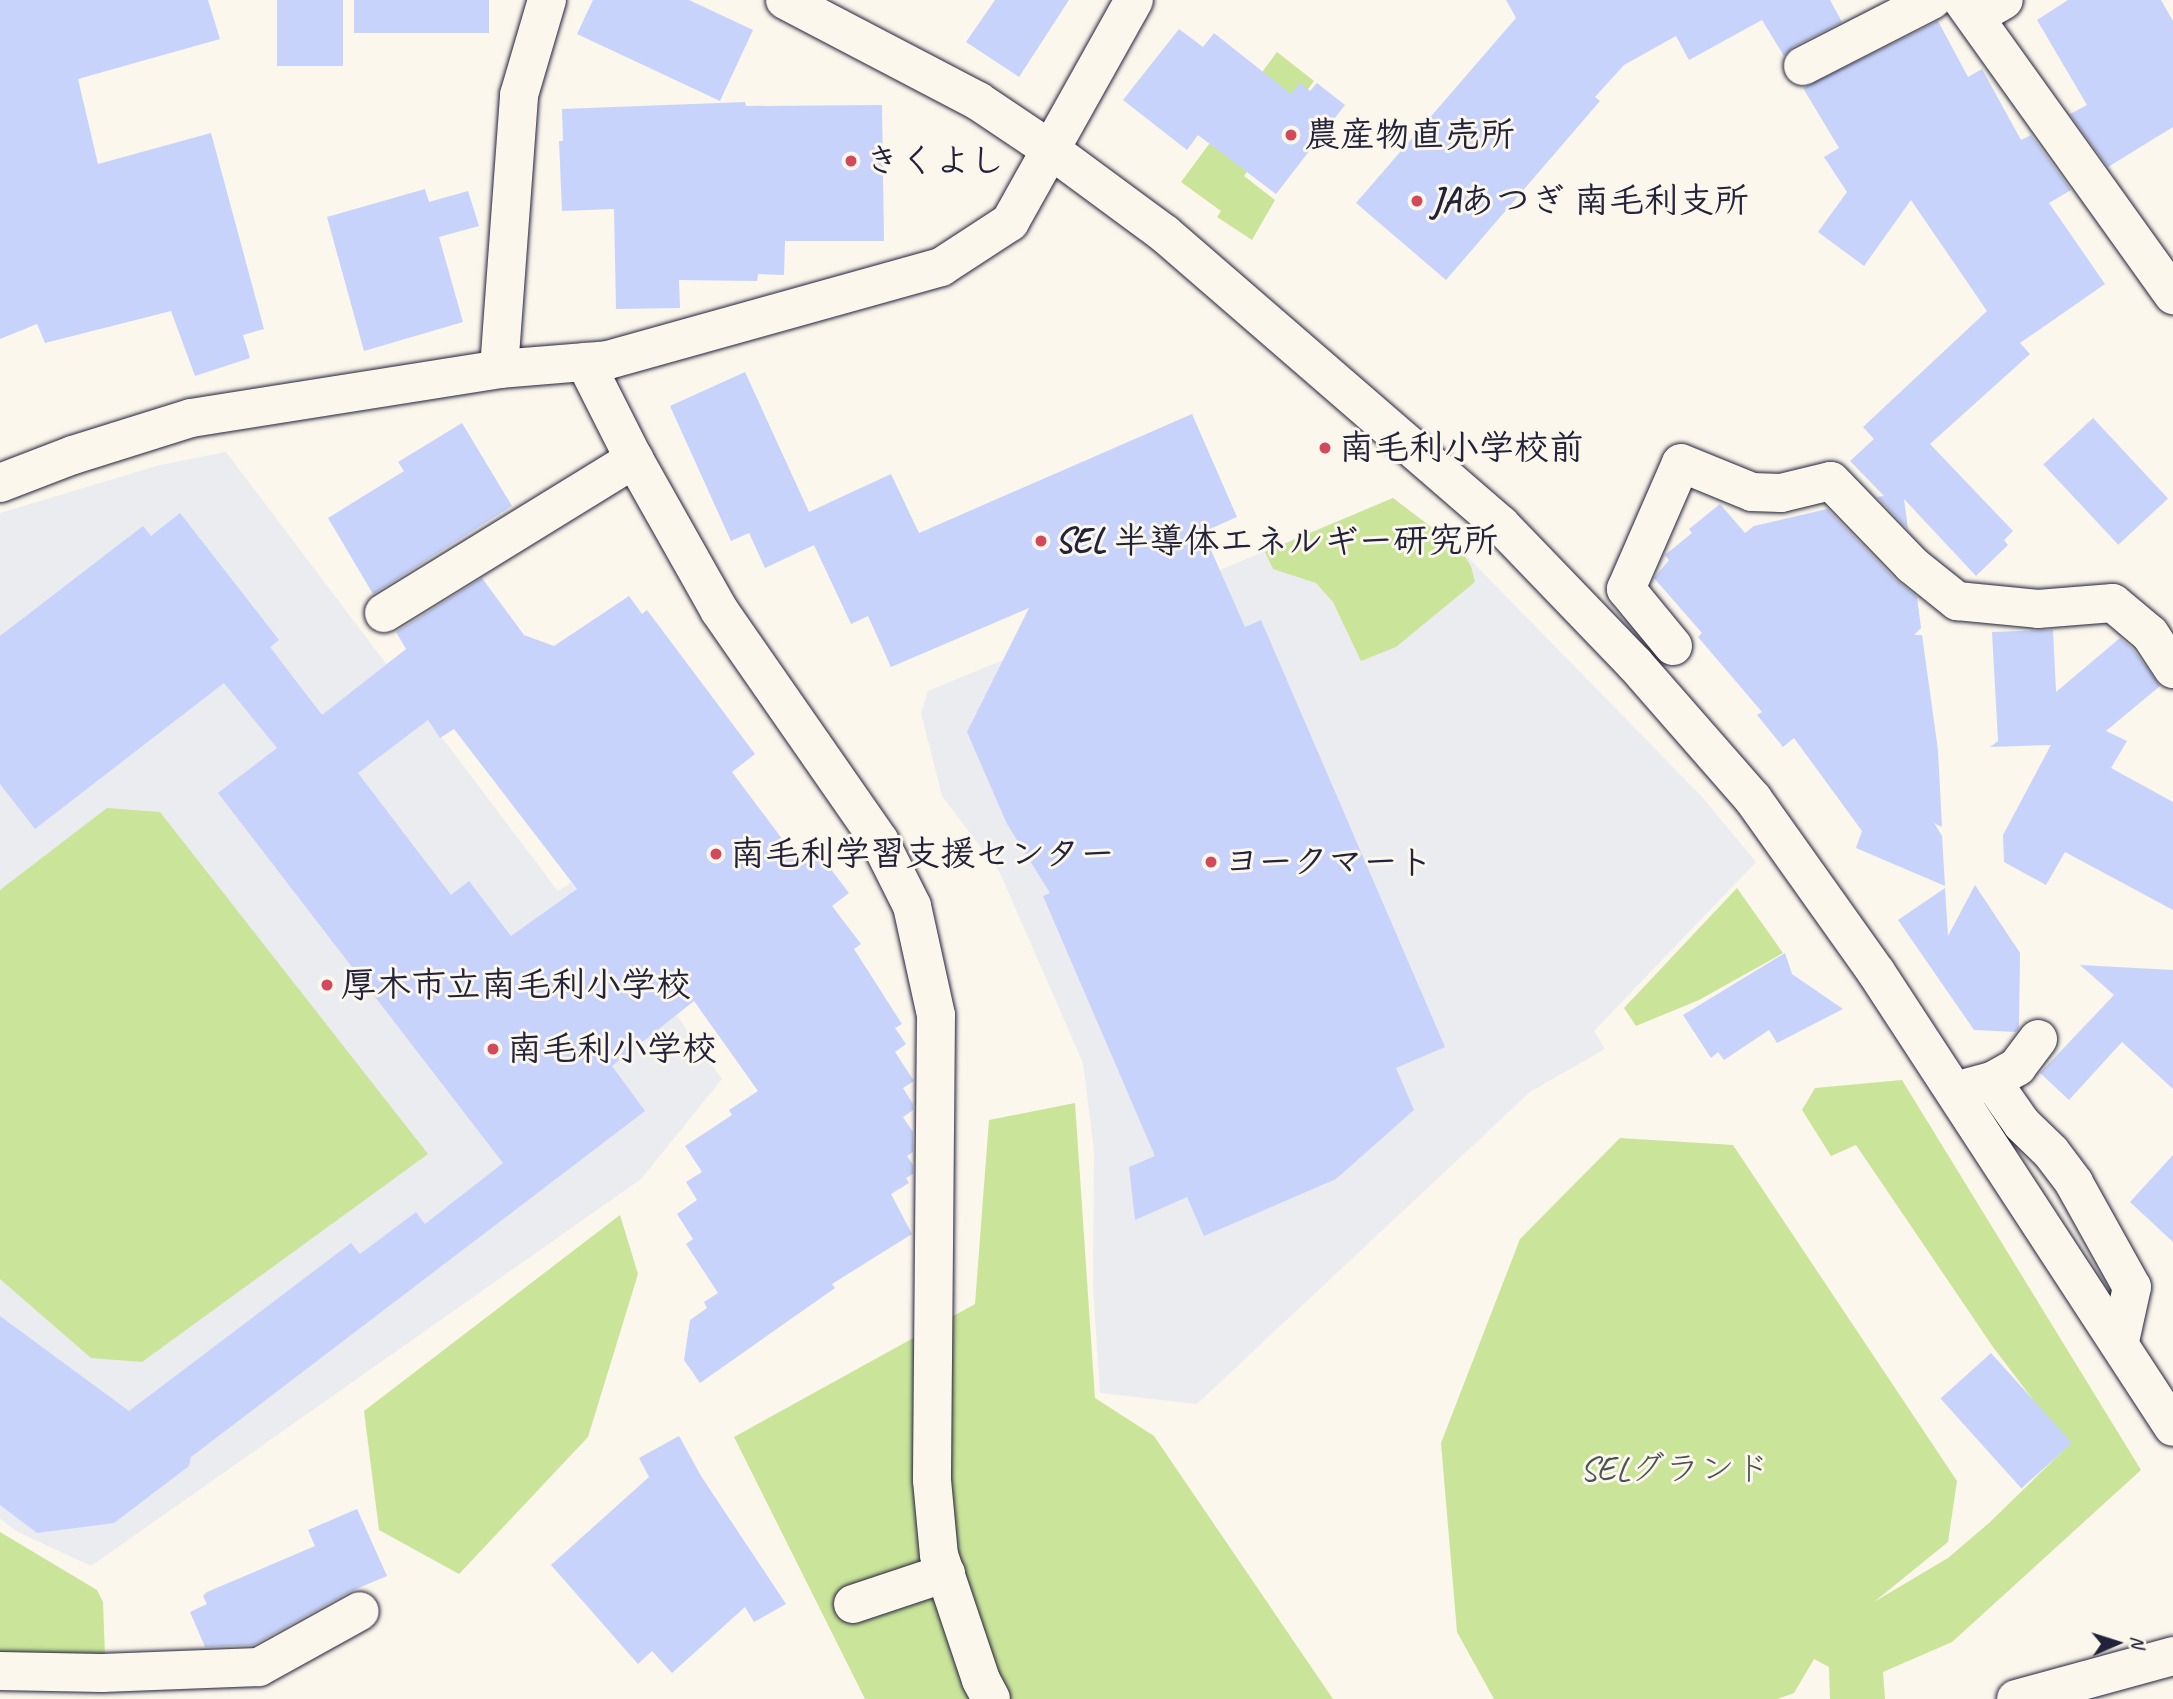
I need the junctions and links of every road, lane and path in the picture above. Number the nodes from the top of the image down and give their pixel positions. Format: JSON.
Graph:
{"nodes":[{"id":1,"x":547,"y":0,"type":"edge"},
{"id":2,"x":785,"y":0,"type":"edge"},
{"id":3,"x":1134,"y":0,"type":"edge"},
{"id":4,"x":1932,"y":0,"type":"edge"},
{"id":5,"x":1981,"y":5,"type":"edge"},
{"id":6,"x":1803,"y":66,"type":"dead end"},
{"id":7,"x":1051,"y":150,"type":"junction"},
{"id":8,"x":2173,"y":295,"type":"edge"},
{"id":9,"x":585,"y":362,"type":"junction"},
{"id":10,"x":499,"y":369,"type":"junction"},
{"id":11,"x":634,"y":460,"type":"junction"},
{"id":12,"x":0,"y":482,"type":"edge"},
{"id":13,"x":384,"y":613,"type":"dead end"},
{"id":14,"x":1673,"y":646,"type":"dead end"},
{"id":15,"x":2173,"y":668,"type":"edge"},
{"id":16,"x":2038,"y":1039,"type":"dead end"},
{"id":17,"x":1992,"y":1081,"type":"junction"},
{"id":18,"x":1953,"y":1091,"type":"junction"},
{"id":19,"x":2120,"y":1341,"type":"junction"},
{"id":20,"x":2170,"y":1420,"type":"edge"},
{"id":21,"x":946,"y":1573,"type":"junction"},
{"id":22,"x":853,"y":1604,"type":"dead end"},
{"id":23,"x":360,"y":1611,"type":"dead end"},
{"id":24,"x":2173,"y":1656,"type":"edge"},
{"id":25,"x":0,"y":1671,"type":"edge"},
{"id":26,"x":991,"y":1699,"type":"edge"},
{"id":27,"x":2016,"y":1699,"type":"edge"}],
"edges":[{"from":1,"to":10,"type":"street"},
{"from":2,"to":7,"type":"street"},
{"from":3,"to":7,"type":"street"},
{"from":4,"to":6,"type":"street"},
{"from":5,"to":8,"type":"street"},
{"from":7,"to":9,"type":"street"},
{"from":7,"to":18,"type":"street"},
{"from":9,"to":10,"type":"street"},
{"from":9,"to":11,"type":"street"},
{"from":10,"to":12,"type":"street"},
{"from":11,"to":13,"type":"street"},
{"from":11,"to":21,"type":"street"},
{"from":14,"to":15,"type":"street"},
{"from":16,"to":17,"type":"street"},
{"from":17,"to":18,"type":"street"},
{"from":17,"to":19,"type":"street"},
{"from":18,"to":19,"type":"street"},
{"from":19,"to":20,"type":"street"},
{"from":21,"to":22,"type":"street"},
{"from":21,"to":26,"type":"street"},
{"from":23,"to":25,"type":"street"},
{"from":24,"to":27,"type":"street"}]}
